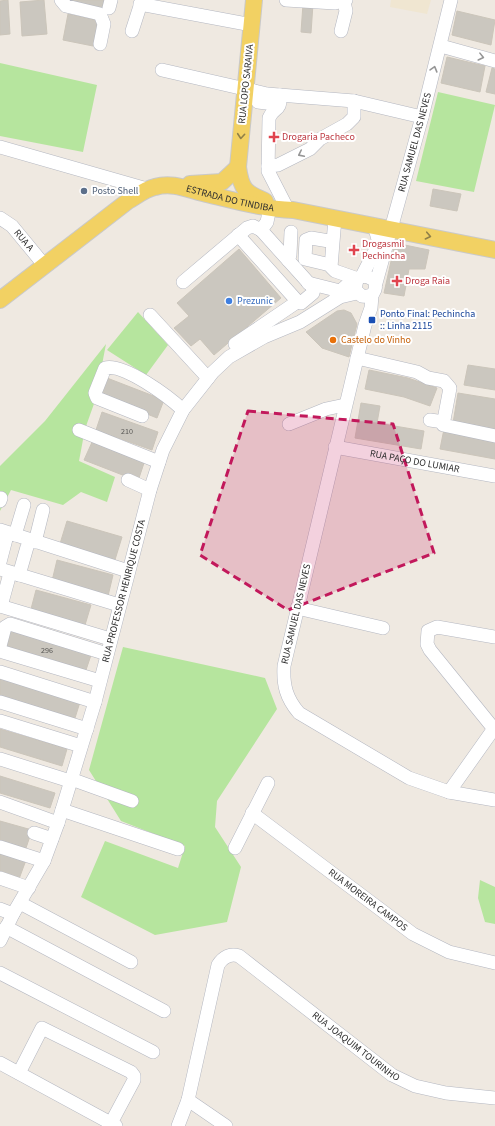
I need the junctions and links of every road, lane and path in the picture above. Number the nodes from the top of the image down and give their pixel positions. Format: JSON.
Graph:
{"nodes":[{"id":1,"x":61,"y":0,"type":"edge"},
{"id":2,"x":254,"y":0,"type":"edge"},
{"id":3,"x":286,"y":0,"type":"edge"},
{"id":4,"x":451,"y":0,"type":"edge"},
{"id":5,"x":345,"y":1,"type":"edge"},
{"id":6,"x":141,"y":2,"type":"edge"},
{"id":7,"x":252,"y":25,"type":"junction"},
{"id":8,"x":132,"y":31,"type":"dead end"},
{"id":9,"x":341,"y":31,"type":"dead end"},
{"id":10,"x":100,"y":44,"type":"dead end"},
{"id":11,"x":441,"y":46,"type":"junction"},
{"id":12,"x":495,"y":60,"type":"edge"},
{"id":13,"x":162,"y":70,"type":"dead end"},
{"id":14,"x":250,"y":90,"type":"junction"},
{"id":15,"x":277,"y":99,"type":"junction"},
{"id":16,"x":354,"y":101,"type":"junction"},
{"id":17,"x":422,"y":117,"type":"junction"},
{"id":18,"x":264,"y":143,"type":"dead end"},
{"id":19,"x":0,"y":147,"type":"edge"},
{"id":20,"x":268,"y":162,"type":"junction"},
{"id":21,"x":238,"y":167,"type":"junction"},
{"id":22,"x":177,"y":185,"type":"junction"},
{"id":23,"x":147,"y":189,"type":"junction"},
{"id":24,"x":283,"y":209,"type":"junction"},
{"id":25,"x":0,"y":218,"type":"edge"},
{"id":26,"x":335,"y":218,"type":"junction"},
{"id":27,"x":374,"y":225,"type":"junction"},
{"id":28,"x":390,"y":228,"type":"junction"},
{"id":29,"x":261,"y":230,"type":"junction"},
{"id":30,"x":292,"y":232,"type":"dead end"},
{"id":31,"x":238,"y":235,"type":"junction"},
{"id":32,"x":272,"y":241,"type":"junction"},
{"id":33,"x":329,"y":241,"type":"dead end"},
{"id":34,"x":291,"y":246,"type":"junction"},
{"id":35,"x":305,"y":248,"type":"junction"},
{"id":36,"x":495,"y":250,"type":"edge"},
{"id":37,"x":288,"y":260,"type":"junction"},
{"id":38,"x":326,"y":264,"type":"dead end"},
{"id":39,"x":45,"y":266,"type":"junction"},
{"id":40,"x":359,"y":278,"type":"junction"},
{"id":41,"x":183,"y":282,"type":"dead end"},
{"id":42,"x":308,"y":283,"type":"junction"},
{"id":43,"x":340,"y":291,"type":"junction"},
{"id":44,"x":367,"y":292,"type":"junction"},
{"id":45,"x":0,"y":300,"type":"edge"},
{"id":46,"x":297,"y":302,"type":"junction"},
{"id":47,"x":327,"y":304,"type":"junction"},
{"id":48,"x":150,"y":315,"type":"dead end"},
{"id":49,"x":235,"y":344,"type":"dead end"},
{"id":50,"x":357,"y":358,"type":"junction"},
{"id":51,"x":208,"y":378,"type":"junction"},
{"id":52,"x":345,"y":405,"type":"junction"},
{"id":53,"x":183,"y":410,"type":"junction"},
{"id":54,"x":142,"y":416,"type":"dead end"},
{"id":55,"x":430,"y":420,"type":"dead end"},
{"id":56,"x":444,"y":422,"type":"junction"},
{"id":57,"x":289,"y":424,"type":"dead end"},
{"id":58,"x":79,"y":430,"type":"dead end"},
{"id":59,"x":495,"y":436,"type":"edge"},
{"id":60,"x":335,"y":447,"type":"junction"},
{"id":61,"x":159,"y":462,"type":"junction"},
{"id":62,"x":495,"y":476,"type":"edge"},
{"id":63,"x":133,"y":480,"type":"dead end"},
{"id":64,"x":150,"y":488,"type":"junction"},
{"id":65,"x":24,"y":504,"type":"dead end"},
{"id":66,"x":43,"y":510,"type":"dead end"},
{"id":67,"x":7,"y":535,"type":"edge"},
{"id":68,"x":31,"y":544,"type":"junction"},
{"id":69,"x":0,"y":562,"type":"edge"},
{"id":70,"x":128,"y":571,"type":"junction"},
{"id":71,"x":9,"y":574,"type":"edge"},
{"id":72,"x":0,"y":606,"type":"edge"},
{"id":73,"x":120,"y":606,"type":"junction"},
{"id":74,"x":297,"y":608,"type":"junction"},
{"id":75,"x":384,"y":628,"type":"dead end"},
{"id":76,"x":495,"y":637,"type":"edge"},
{"id":77,"x":110,"y":639,"type":"junction"},
{"id":78,"x":0,"y":648,"type":"edge"},
{"id":79,"x":106,"y":654,"type":"junction"},
{"id":80,"x":0,"y":672,"type":"edge"},
{"id":81,"x":100,"y":681,"type":"junction"},
{"id":82,"x":0,"y":702,"type":"edge"},
{"id":83,"x":94,"y":702,"type":"junction"},
{"id":84,"x":0,"y":721,"type":"edge"},
{"id":85,"x":494,"y":728,"type":"edge"},
{"id":86,"x":87,"y":729,"type":"junction"},
{"id":87,"x":81,"y":746,"type":"junction"},
{"id":88,"x":0,"y":759,"type":"edge"},
{"id":89,"x":71,"y":780,"type":"junction"},
{"id":90,"x":268,"y":783,"type":"dead end"},
{"id":91,"x":449,"y":792,"type":"junction"},
{"id":92,"x":495,"y":800,"type":"edge"},
{"id":93,"x":132,"y":801,"type":"dead end"},
{"id":94,"x":0,"y":802,"type":"edge"},
{"id":95,"x":62,"y":810,"type":"junction"},
{"id":96,"x":252,"y":813,"type":"junction"},
{"id":97,"x":58,"y":823,"type":"junction"},
{"id":98,"x":34,"y":833,"type":"dead end"},
{"id":99,"x":52,"y":839,"type":"junction"},
{"id":100,"x":0,"y":847,"type":"edge"},
{"id":101,"x":235,"y":848,"type":"dead end"},
{"id":102,"x":178,"y":849,"type":"dead end"},
{"id":103,"x":44,"y":862,"type":"junction"},
{"id":104,"x":0,"y":878,"type":"edge"},
{"id":105,"x":29,"y":888,"type":"junction"},
{"id":106,"x":0,"y":909,"type":"edge"},
{"id":107,"x":17,"y":909,"type":"junction"},
{"id":108,"x":6,"y":927,"type":"junction"},
{"id":109,"x":0,"y":941,"type":"edge"},
{"id":110,"x":131,"y":962,"type":"dead end"},
{"id":111,"x":495,"y":964,"type":"edge"},
{"id":112,"x":0,"y":973,"type":"edge"},
{"id":113,"x":164,"y":1011,"type":"dead end"},
{"id":114,"x":153,"y":1052,"type":"dead end"},
{"id":115,"x":0,"y":1063,"type":"edge"},
{"id":116,"x":19,"y":1073,"type":"junction"},
{"id":117,"x":495,"y":1098,"type":"edge"},
{"id":118,"x":188,"y":1100,"type":"junction"},
{"id":119,"x":114,"y":1125,"type":"edge"},
{"id":120,"x":178,"y":1126,"type":"edge"},
{"id":121,"x":226,"y":1126,"type":"edge"}],
"edges":[{"from":1,"to":10,"type":"street"},
{"from":2,"to":7,"type":"main road","name":"RUA LOPO SARAIVA"},
{"from":3,"to":5,"type":"street"},
{"from":4,"to":11,"type":"street","name":"RUA SAMUEL DAS NEVES"},
{"from":5,"to":9,"type":"street"},
{"from":6,"to":7,"type":"street"},
{"from":6,"to":8,"type":"street"},
{"from":7,"to":14,"type":"main road","name":"RUA LOPO SARAIVA"},
{"from":11,"to":12,"type":"street","one_way":true},
{"from":17,"to":11,"type":"street","name":"RUA SAMUEL DAS NEVES","one_way":true},
{"from":13,"to":14,"type":"street"},
{"from":14,"to":15,"type":"street"},
{"from":14,"to":21,"type":"main road","name":"RUA LOPO SARAIVA","one_way":true},
{"from":15,"to":16,"type":"street"},
{"from":15,"to":20,"type":"street"},
{"from":16,"to":17,"type":"street"},
{"from":16,"to":20,"type":"street","one_way":true},
{"from":17,"to":28,"type":"street","name":"RUA SAMUEL DAS NEVES"},
{"from":18,"to":20,"type":"street"},
{"from":19,"to":23,"type":"street"},
{"from":20,"to":24,"type":"street"},
{"from":21,"to":22,"type":"main road"},
{"from":21,"to":24,"type":"main road","name":"RUA LOPO SARAIVA"},
{"from":22,"to":23,"type":"main road","name":"ESTRADA DO TINDIBA"},
{"from":22,"to":24,"type":"main road","name":"ESTRADA DO TINDIBA"},
{"from":23,"to":39,"type":"main road","name":"ESTRADA DO TINDIBA"},
{"from":24,"to":26,"type":"main road","name":"ESTRADA DO TINDIBA"},
{"from":24,"to":29,"type":"street"},
{"from":24,"to":32,"type":"street"},
{"from":25,"to":39,"type":"street","name":"RUA A"},
{"from":26,"to":27,"type":"main road","name":"ESTRADA DO TINDIBA"},
{"from":26,"to":40,"type":"street"},
{"from":27,"to":28,"type":"main road","name":"ESTRADA DO TINDIBA"},
{"from":27,"to":40,"type":"street","name":"RUA PROFESSOR HENRIQUE COSTA"},
{"from":28,"to":36,"type":"main road","name":"ESTRADA DO TINDIBA","one_way":true},
{"from":28,"to":44,"type":"street","name":"RUA SAMUEL DAS NEVES"},
{"from":29,"to":31,"type":"street"},
{"from":29,"to":32,"type":"street"},
{"from":30,"to":34,"type":"street"},
{"from":31,"to":41,"type":"street"},
{"from":31,"to":46,"type":"street"},
{"from":32,"to":37,"type":"street"},
{"from":33,"to":35,"type":"street"},
{"from":34,"to":35,"type":"street"},
{"from":34,"to":37,"type":"street"},
{"from":35,"to":38,"type":"street"},
{"from":37,"to":42,"type":"street"},
{"from":39,"to":45,"type":"main road","name":"ESTRADA DO TINDIBA"},
{"from":40,"to":43,"type":"street","name":"RUA PROFESSOR HENRIQUE COSTA"},
{"from":40,"to":44,"type":"street"},
{"from":40,"to":44,"type":"street"},
{"from":42,"to":43,"type":"street"},
{"from":42,"to":46,"type":"street"},
{"from":43,"to":47,"type":"street","name":"RUA PROFESSOR HENRIQUE COSTA"},
{"from":44,"to":47,"type":"street","name":"RUA PROFESSOR HENRIQUE COSTA"},
{"from":44,"to":50,"type":"street","name":"RUA SAMUEL DAS NEVES"},
{"from":46,"to":49,"type":"street"},
{"from":47,"to":51,"type":"street","name":"RUA PROFESSOR HENRIQUE COSTA"},
{"from":48,"to":51,"type":"street"},
{"from":50,"to":52,"type":"street","name":"RUA SAMUEL DAS NEVES"},
{"from":50,"to":56,"type":"street"},
{"from":51,"to":53,"type":"street","name":"RUA PROFESSOR HENRIQUE COSTA"},
{"from":52,"to":57,"type":"street"},
{"from":52,"to":60,"type":"street","name":"RUA SAMUEL DAS NEVES"},
{"from":53,"to":54,"type":"street"},
{"from":53,"to":61,"type":"street","name":"RUA PROFESSOR HENRIQUE COSTA"},
{"from":55,"to":56,"type":"street"},
{"from":56,"to":59,"type":"street"},
{"from":58,"to":61,"type":"street"},
{"from":60,"to":62,"type":"street","name":"RUA PAÇO DO LUMIAR"},
{"from":60,"to":74,"type":"street","name":"RUA SAMUEL DAS NEVES"},
{"from":61,"to":64,"type":"street","name":"RUA PROFESSOR HENRIQUE COSTA"},
{"from":63,"to":64,"type":"street"},
{"from":64,"to":70,"type":"street","name":"RUA PROFESSOR HENRIQUE COSTA"},
{"from":65,"to":67,"type":"street"},
{"from":66,"to":68,"type":"street"},
{"from":67,"to":68,"type":"street"},
{"from":67,"to":69,"type":"street"},
{"from":68,"to":70,"type":"street"},
{"from":68,"to":71,"type":"street"},
{"from":70,"to":73,"type":"street","name":"RUA PROFESSOR HENRIQUE COSTA"},
{"from":71,"to":72,"type":"street"},
{"from":71,"to":73,"type":"street"},
{"from":72,"to":77,"type":"street"},
{"from":73,"to":77,"type":"street","name":"RUA PROFESSOR HENRIQUE COSTA"},
{"from":74,"to":75,"type":"street"},
{"from":74,"to":91,"type":"street","name":"RUA SAMUEL DAS NEVES"},
{"from":76,"to":85,"type":"street"},
{"from":77,"to":79,"type":"street","name":"RUA PROFESSOR HENRIQUE COSTA"},
{"from":78,"to":79,"type":"street"},
{"from":78,"to":81,"type":"street"},
{"from":79,"to":81,"type":"street","name":"RUA PROFESSOR HENRIQUE COSTA"},
{"from":80,"to":83,"type":"street"},
{"from":81,"to":83,"type":"street","name":"RUA PROFESSOR HENRIQUE COSTA"},
{"from":82,"to":86,"type":"street"},
{"from":83,"to":86,"type":"street","name":"RUA PROFESSOR HENRIQUE COSTA"},
{"from":84,"to":87,"type":"street"},
{"from":85,"to":91,"type":"street"},
{"from":86,"to":87,"type":"street","name":"RUA PROFESSOR HENRIQUE COSTA"},
{"from":87,"to":89,"type":"street","name":"RUA PROFESSOR HENRIQUE COSTA"},
{"from":88,"to":89,"type":"street"},
{"from":89,"to":93,"type":"street"},
{"from":89,"to":95,"type":"street","name":"RUA PROFESSOR HENRIQUE COSTA"},
{"from":90,"to":96,"type":"street"},
{"from":91,"to":92,"type":"street","name":"RUA SAMUEL DAS NEVES"},
{"from":94,"to":97,"type":"street"},
{"from":95,"to":97,"type":"street","name":"RUA PROFESSOR HENRIQUE COSTA"},
{"from":95,"to":102,"type":"street"},
{"from":96,"to":101,"type":"street"},
{"from":96,"to":111,"type":"street","name":"RUA MOREIRA CAMPOS"},
{"from":97,"to":99,"type":"street","name":"RUA PROFESSOR HENRIQUE COSTA"},
{"from":98,"to":99,"type":"street"},
{"from":99,"to":103,"type":"street","name":"RUA PROFESSOR HENRIQUE COSTA"},
{"from":100,"to":103,"type":"street"},
{"from":103,"to":105,"type":"street","name":"RUA PROFESSOR HENRIQUE COSTA"},
{"from":104,"to":105,"type":"street"},
{"from":105,"to":107,"type":"street","name":"RUA PROFESSOR HENRIQUE COSTA"},
{"from":106,"to":107,"type":"street"},
{"from":107,"to":108,"type":"street","name":"RUA PROFESSOR HENRIQUE COSTA"},
{"from":107,"to":110,"type":"street"},
{"from":108,"to":109,"type":"street","name":"RUA PROFESSOR HENRIQUE COSTA"},
{"from":108,"to":113,"type":"street"},
{"from":112,"to":114,"type":"street"},
{"from":115,"to":116,"type":"street"},
{"from":116,"to":119,"type":"street"},
{"from":116,"to":119,"type":"street"},
{"from":117,"to":118,"type":"street","name":"RUA JOAQUIM TOURINHO"},
{"from":118,"to":120,"type":"street"},
{"from":118,"to":121,"type":"street"}]}
